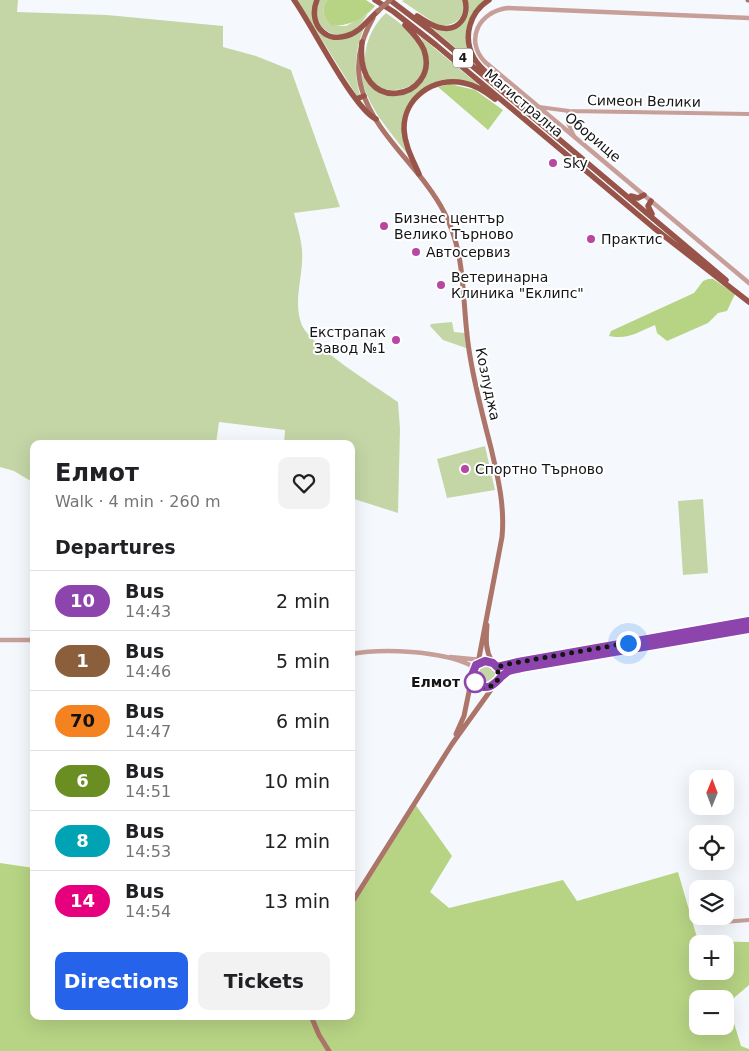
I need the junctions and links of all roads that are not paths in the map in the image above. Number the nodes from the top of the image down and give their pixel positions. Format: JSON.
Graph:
{"nodes":[{"id":1,"x":294,"y":0,"type":"edge"},
{"id":2,"x":317,"y":0,"type":"edge"},
{"id":3,"x":390,"y":0,"type":"edge"},
{"id":4,"x":465,"y":0,"type":"edge"},
{"id":5,"x":489,"y":0,"type":"edge"},
{"id":6,"x":375,"y":1,"type":"edge"},
{"id":7,"x":399,"y":6,"type":"junction"},
{"id":8,"x":378,"y":11,"type":"junction"},
{"id":9,"x":394,"y":12,"type":"junction"},
{"id":10,"x":749,"y":18,"type":"edge"},
{"id":11,"x":362,"y":42,"type":"junction"},
{"id":12,"x":364,"y":96,"type":"junction"},
{"id":13,"x":356,"y":99,"type":"junction"},
{"id":14,"x":539,"y":107,"type":"junction"},
{"id":15,"x":576,"y":111,"type":"junction"},
{"id":16,"x":749,"y":114,"type":"edge"},
{"id":17,"x":376,"y":119,"type":"junction"},
{"id":18,"x":532,"y":121,"type":"junction"},
{"id":19,"x":575,"y":137,"type":"junction"},
{"id":20,"x":419,"y":174,"type":"junction"},
{"id":21,"x":621,"y":190,"type":"junction"},
{"id":22,"x":644,"y":195,"type":"junction"},
{"id":23,"x":651,"y":200,"type":"junction"},
{"id":24,"x":671,"y":234,"type":"junction"},
{"id":25,"x":749,"y":282,"type":"edge"},
{"id":26,"x":749,"y":300,"type":"edge"},
{"id":27,"x":489,"y":606,"type":"junction"},
{"id":28,"x":749,"y":621,"type":"edge"},
{"id":29,"x":749,"y":629,"type":"edge"},
{"id":30,"x":0,"y":640,"type":"edge"},
{"id":31,"x":30,"y":640,"type":"edge"},
{"id":32,"x":355,"y":653,"type":"edge"},
{"id":33,"x":443,"y":657,"type":"junction"},
{"id":34,"x":478,"y":662,"type":"junction"},
{"id":35,"x":495,"y":665,"type":"junction"},
{"id":36,"x":473,"y":673,"type":"junction"},
{"id":37,"x":498,"y":680,"type":"junction"},
{"id":38,"x":494,"y":685,"type":"junction"},
{"id":39,"x":452,"y":744,"type":"junction"},
{"id":40,"x":355,"y":898,"type":"edge"},
{"id":41,"x":749,"y":920,"type":"edge"},
{"id":42,"x":734,"y":921,"type":"edge"},
{"id":43,"x":312,"y":1020,"type":"edge"},
{"id":44,"x":329,"y":1051,"type":"edge"}],
"edges":[{"from":1,"to":13,"type":"main road"},
{"from":2,"to":8,"type":"main road"},
{"from":3,"to":7,"type":"main road","number":"4"},
{"from":3,"to":8,"type":"main road","name":"Козлуджа","bridge":true},
{"from":4,"to":7,"type":"main road"},
{"from":5,"to":18,"type":"main road"},
{"from":6,"to":9,"type":"main road","name":"Магистрална","number":"4"},
{"from":7,"to":18,"type":"main road","number":"4"},
{"from":8,"to":11,"type":"main road","name":"Козлуджа"},
{"from":9,"to":11,"type":"main road"},
{"from":9,"to":18,"type":"main road","name":"Магистрална","number":"4"},
{"from":10,"to":14,"type":"street","name":"Оборище"},
{"from":11,"to":12,"type":"main road","name":"Козлуджа"},
{"from":12,"to":13,"type":"main road"},
{"from":12,"to":17,"type":"main road","name":"Козлуджа"},
{"from":13,"to":17,"type":"main road"},
{"from":14,"to":15,"type":"street","name":"Симеон Велики"},
{"from":14,"to":19,"type":"street","name":"Оборище"},
{"from":15,"to":16,"type":"street","name":"Симеон Велики"},
{"from":15,"to":19,"type":"street"},
{"from":17,"to":20,"type":"main road","name":"Козлуджа"},
{"from":18,"to":20,"type":"main road"},
{"from":18,"to":21,"type":"main road","number":"4"},
{"from":18,"to":26,"type":"main road","name":"Магистрална","number":"4"},
{"from":19,"to":22,"type":"street","name":"Оборище"},
{"from":20,"to":27,"type":"main road","name":"Козлуджа"},
{"from":21,"to":22,"type":"main road"},
{"from":21,"to":24,"type":"main road","number":"4"},
{"from":22,"to":23,"type":"street","name":"Оборище"},
{"from":23,"to":24,"type":"main road"},
{"from":23,"to":25,"type":"street","name":"Оборище"},
{"from":24,"to":26,"type":"main road","number":"4"},
{"from":27,"to":34,"type":"main road","name":"Козлуджа"},
{"from":27,"to":35,"type":"main road","name":"Козлуджа"},
{"from":28,"to":35,"type":"street"},
{"from":29,"to":37,"type":"street"},
{"from":30,"to":31,"type":"street"},
{"from":32,"to":33,"type":"street"},
{"from":33,"to":34,"type":"street"},
{"from":33,"to":36,"type":"street"},
{"from":34,"to":35,"type":"main road"},
{"from":34,"to":36,"type":"main road"},
{"from":35,"to":37,"type":"main road"},
{"from":36,"to":38,"type":"main road"},
{"from":36,"to":39,"type":"main road"},
{"from":37,"to":38,"type":"main road"},
{"from":38,"to":39,"type":"main road"},
{"from":39,"to":40,"type":"main road"},
{"from":41,"to":42,"type":"street"},
{"from":43,"to":44,"type":"main road"}]}
